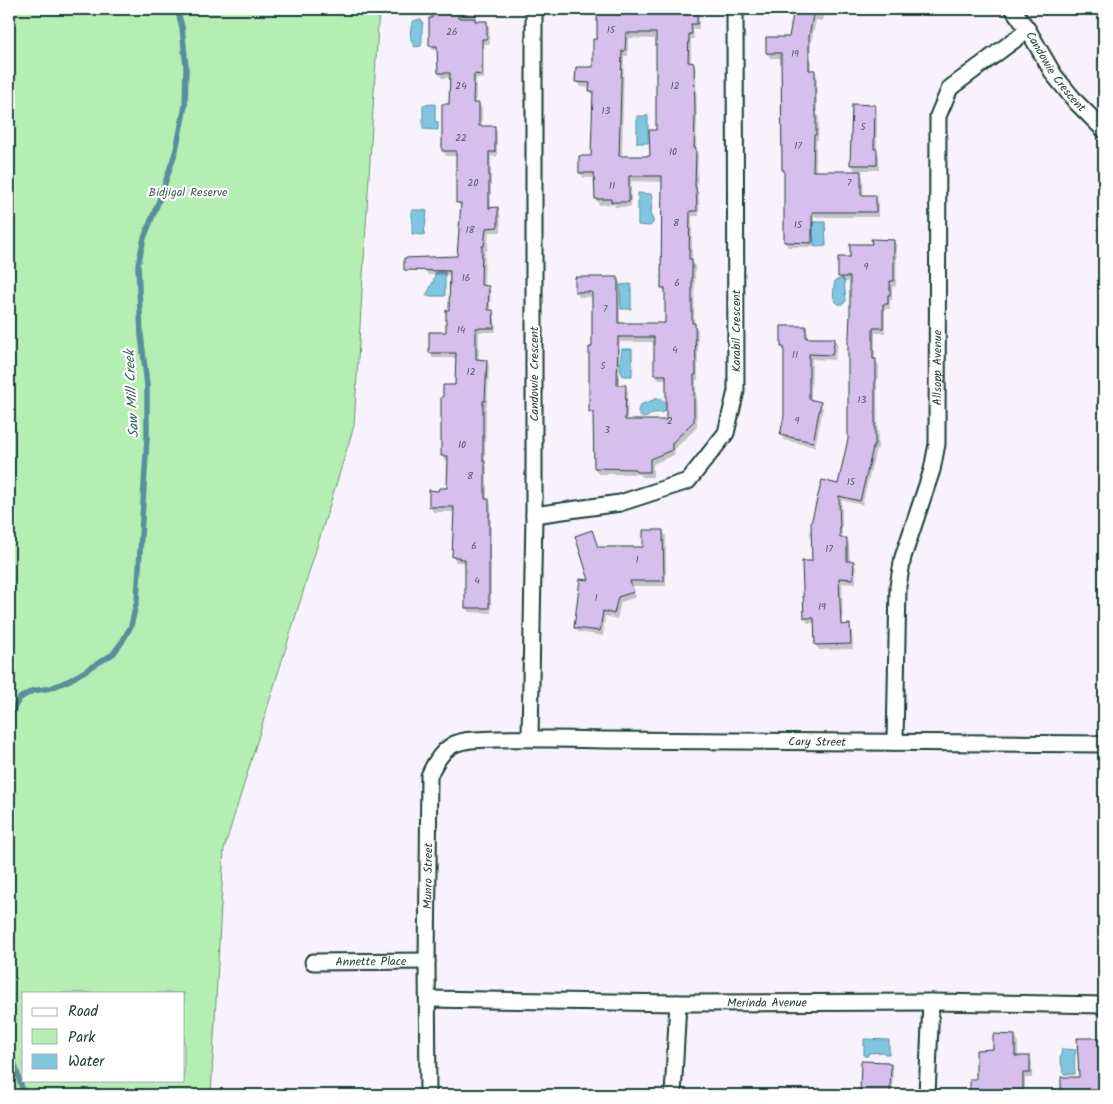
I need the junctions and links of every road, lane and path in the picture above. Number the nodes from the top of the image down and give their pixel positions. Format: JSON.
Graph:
{"nodes":[{"id":1,"x":534,"y":9,"type":"edge"},
{"id":2,"x":735,"y":9,"type":"edge"},
{"id":3,"x":1013,"y":9,"type":"edge"},
{"id":4,"x":1028,"y":30,"type":"junction"},
{"id":5,"x":1104,"y":130,"type":"edge"},
{"id":6,"x":534,"y":515,"type":"junction"},
{"id":7,"x":530,"y":738,"type":"junction"},
{"id":8,"x":895,"y":742,"type":"junction"},
{"id":9,"x":1104,"y":744,"type":"edge"},
{"id":10,"x":427,"y":961,"type":"junction"},
{"id":11,"x":313,"y":962,"type":"dead end"},
{"id":12,"x":428,"y":999,"type":"junction"},
{"id":13,"x":678,"y":1002,"type":"junction"},
{"id":14,"x":931,"y":1002,"type":"junction"},
{"id":15,"x":1104,"y":1005,"type":"edge"},
{"id":16,"x":428,"y":1095,"type":"edge"},
{"id":17,"x":673,"y":1095,"type":"edge"},
{"id":18,"x":927,"y":1095,"type":"edge"}],
"edges":[{"from":1,"to":6,"type":"street","name":"Candowie Crescent"},
{"from":2,"to":6,"type":"street","name":"Karabil Crescent"},
{"from":3,"to":4,"type":"street","name":"Candowie Crescent"},
{"from":4,"to":5,"type":"street","name":"Candowie Crescent"},
{"from":4,"to":8,"type":"street","name":"Allsopp Avenue"},
{"from":6,"to":7,"type":"street","name":"Candowie Crescent"},
{"from":7,"to":8,"type":"street","name":"Cary Street"},
{"from":7,"to":10,"type":"street","name":"Munro Street"},
{"from":8,"to":9,"type":"street","name":"Cary Street"},
{"from":10,"to":11,"type":"street","name":"Annette Place"},
{"from":10,"to":12,"type":"street","name":"Munro Street"},
{"from":12,"to":13,"type":"street","name":"Merinda Avenue"},
{"from":12,"to":16,"type":"street","name":"Munro Street"},
{"from":13,"to":14,"type":"street","name":"Merinda Avenue"},
{"from":13,"to":17,"type":"street"},
{"from":14,"to":15,"type":"street","name":"Merinda Avenue"},
{"from":14,"to":18,"type":"street"}]}
